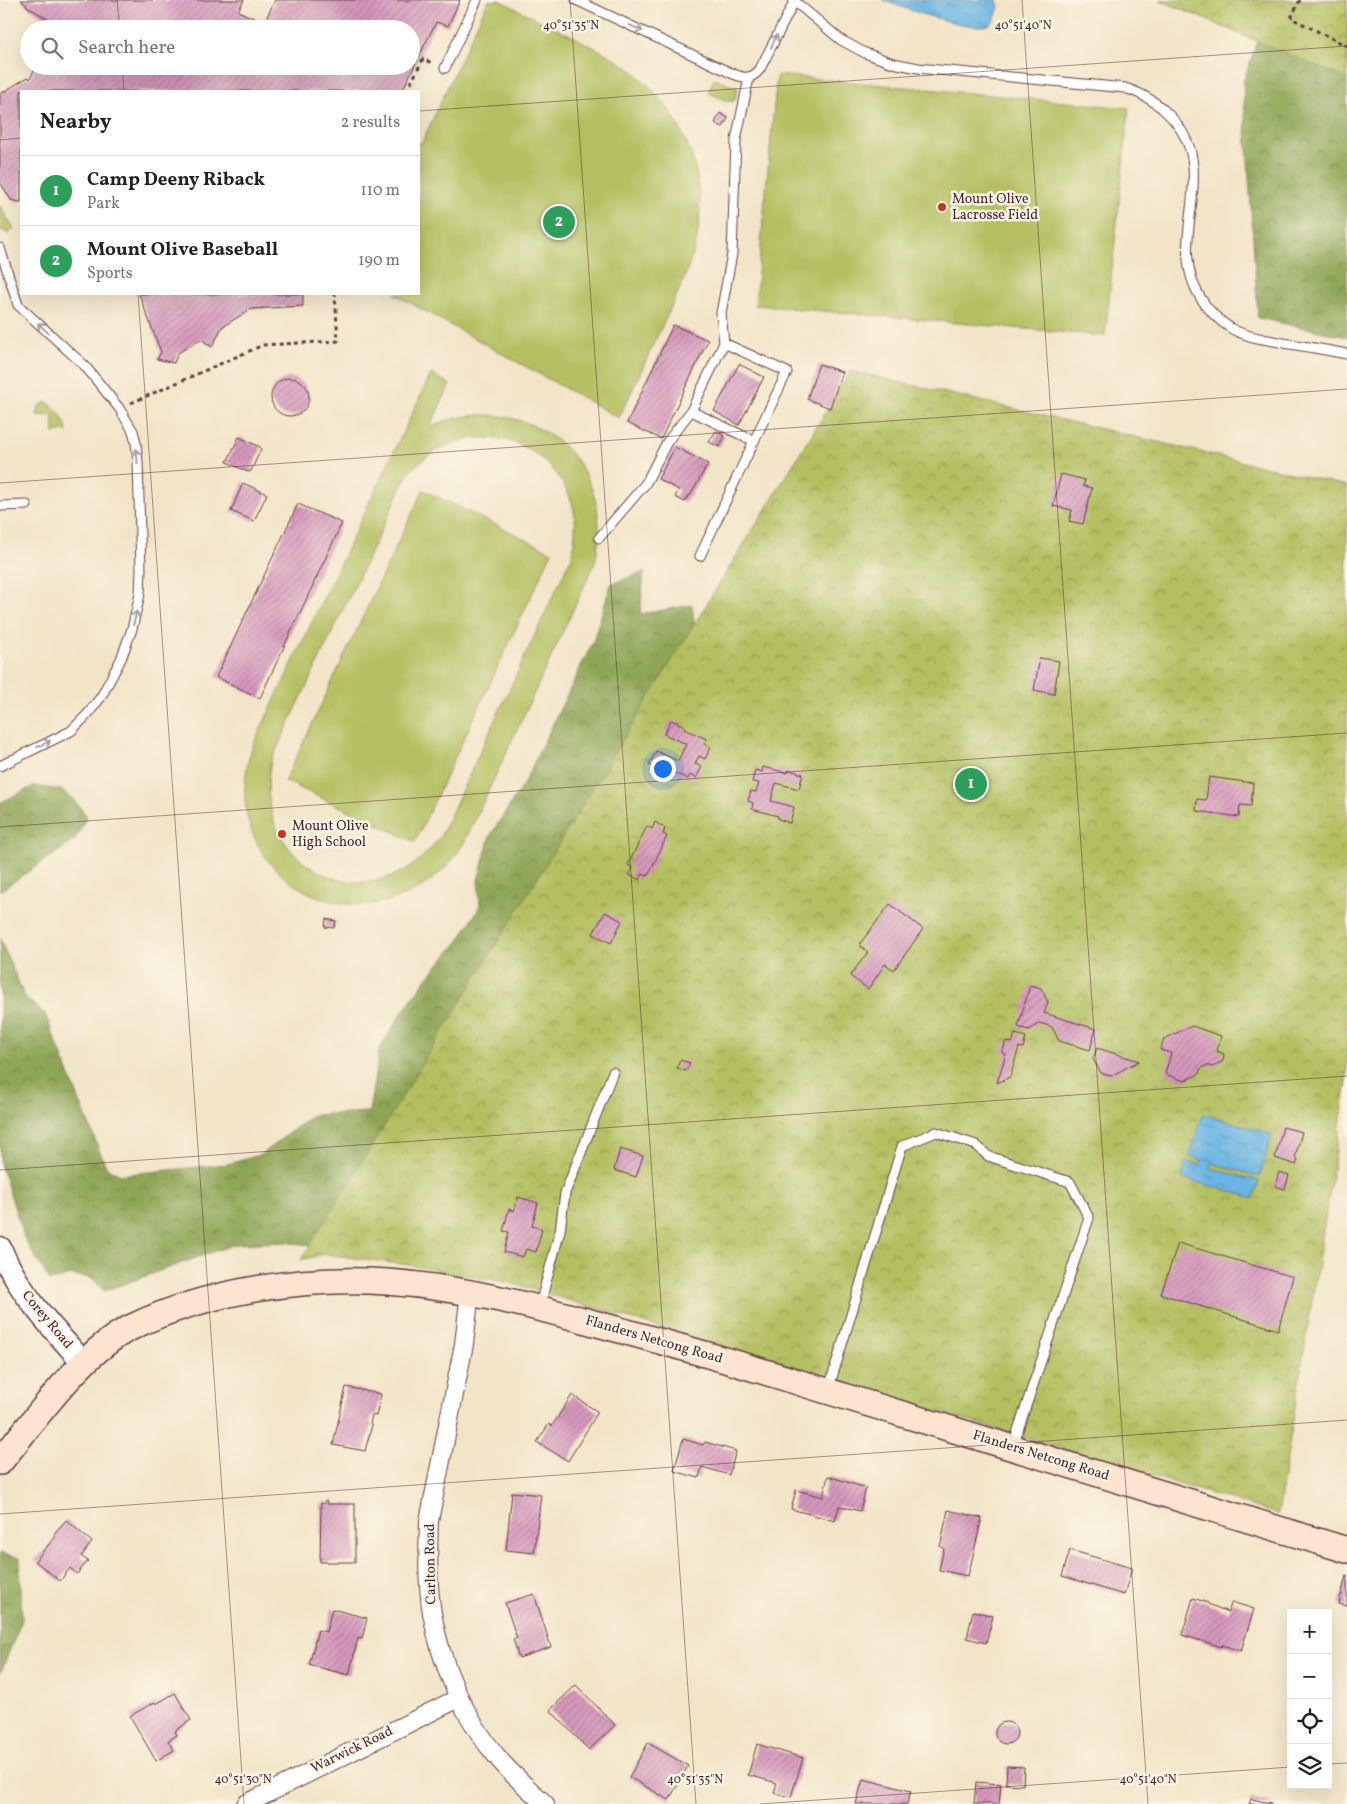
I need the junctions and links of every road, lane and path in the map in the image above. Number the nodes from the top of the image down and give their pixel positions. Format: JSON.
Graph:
{"nodes":[{"id":1,"x":477,"y":0,"type":"edge"},
{"id":2,"x":576,"y":0,"type":"edge"},
{"id":3,"x":794,"y":0,"type":"edge"},
{"id":4,"x":1300,"y":0,"type":"edge"},
{"id":5,"x":1347,"y":46,"type":"edge"},
{"id":6,"x":420,"y":65,"type":"edge"},
{"id":7,"x":445,"y":68,"type":"joint"},
{"id":8,"x":415,"y":75,"type":"edge"},
{"id":9,"x":749,"y":78,"type":"junction"},
{"id":10,"x":408,"y":90,"type":"edge"},
{"id":11,"x":0,"y":248,"type":"edge"},
{"id":12,"x":335,"y":295,"type":"edge"},
{"id":13,"x":724,"y":343,"type":"junction"},
{"id":14,"x":1347,"y":354,"type":"edge"},
{"id":15,"x":118,"y":408,"type":"junction"},
{"id":16,"x":691,"y":411,"type":"junction"},
{"id":17,"x":754,"y":441,"type":"junction"},
{"id":18,"x":27,"y":505,"type":"dead end"},
{"id":19,"x":0,"y":506,"type":"edge"},
{"id":20,"x":599,"y":538,"type":"dead end"},
{"id":21,"x":700,"y":556,"type":"dead end"},
{"id":22,"x":0,"y":766,"type":"edge"},
{"id":23,"x":613,"y":1072,"type":"dead end"},
{"id":24,"x":0,"y":1248,"type":"edge"},
{"id":25,"x":470,"y":1292,"type":"junction"},
{"id":26,"x":538,"y":1308,"type":"junction"},
{"id":27,"x":84,"y":1363,"type":"junction"},
{"id":28,"x":828,"y":1391,"type":"junction"},
{"id":29,"x":1013,"y":1448,"type":"junction"},
{"id":30,"x":0,"y":1462,"type":"edge"},
{"id":31,"x":1347,"y":1550,"type":"edge"},
{"id":32,"x":459,"y":1698,"type":"junction"},
{"id":33,"x":246,"y":1804,"type":"edge"},
{"id":34,"x":545,"y":1804,"type":"edge"}],
"edges":[{"from":1,"to":7,"type":"lane"},
{"from":2,"to":9,"type":"lane","one_way":true},
{"from":9,"to":3,"type":"lane","one_way":true},
{"from":3,"to":14,"type":"lane"},
{"from":4,"to":5,"type":"path"},
{"from":6,"to":7,"type":"path"},
{"from":8,"to":10,"type":"path"},
{"from":9,"to":13,"type":"lane"},
{"from":15,"to":11,"type":"lane","one_way":true},
{"from":12,"to":15,"type":"path"},
{"from":13,"to":16,"type":"lane"},
{"from":13,"to":17,"type":"lane"},
{"from":22,"to":15,"type":"lane","one_way":true},
{"from":16,"to":17,"type":"lane"},
{"from":16,"to":20,"type":"lane"},
{"from":17,"to":21,"type":"lane"},
{"from":18,"to":19,"type":"lane"},
{"from":23,"to":26,"type":"lane"},
{"from":24,"to":27,"type":"street","name":"Corey Road"},
{"from":25,"to":26,"type":"main road","name":"Flanders Netcong Road"},
{"from":25,"to":27,"type":"main road","name":"Flanders Netcong Road"},
{"from":25,"to":32,"type":"street","name":"Carlton Road"},
{"from":26,"to":28,"type":"main road","name":"Flanders Netcong Road"},
{"from":27,"to":30,"type":"main road","name":"Flanders Netcong Road"},
{"from":28,"to":29,"type":"main road","name":"Flanders Netcong Road"},
{"from":28,"to":29,"type":"lane"},
{"from":29,"to":31,"type":"main road","name":"Flanders Netcong Road"},
{"from":32,"to":33,"type":"street","name":"Warwick Road"},
{"from":32,"to":34,"type":"street","name":"Carlton Road"}]}
